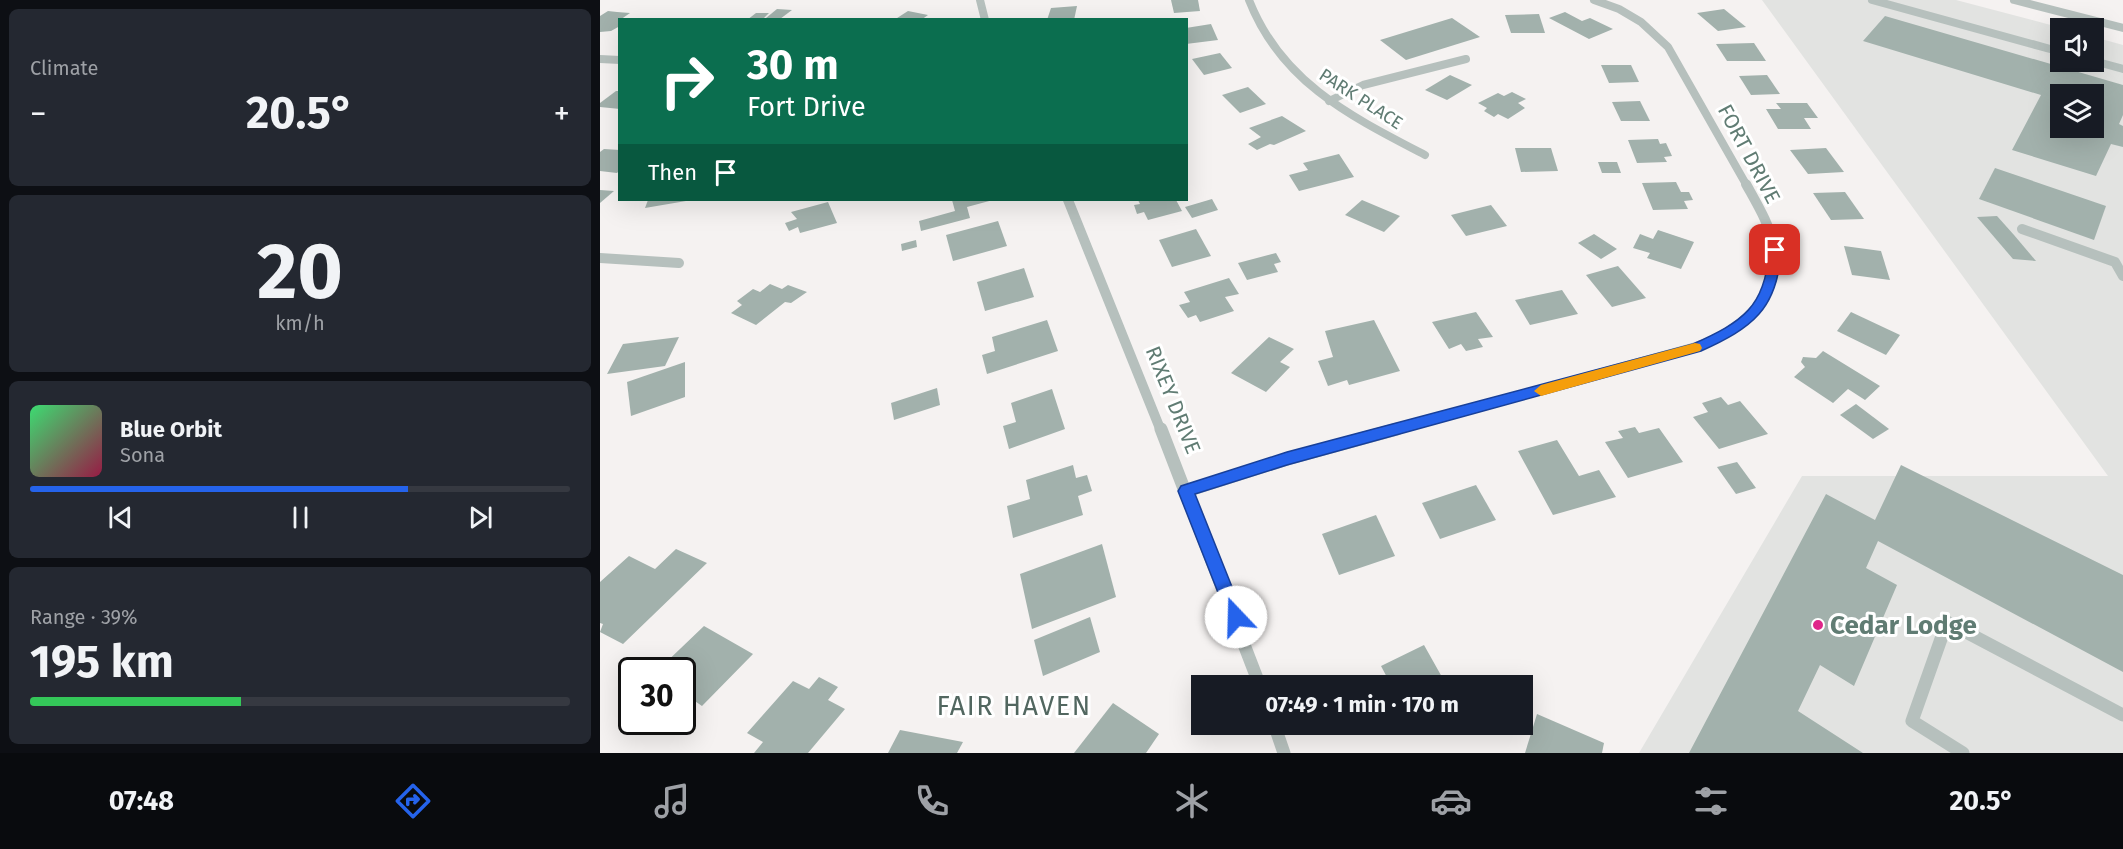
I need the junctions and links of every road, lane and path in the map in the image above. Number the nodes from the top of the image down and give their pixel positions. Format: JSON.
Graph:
{"nodes":[{"id":1,"x":980,"y":0,"type":"edge"},
{"id":2,"x":1249,"y":0,"type":"edge"},
{"id":3,"x":1594,"y":0,"type":"edge"},
{"id":4,"x":1872,"y":0,"type":"edge"},
{"id":5,"x":2014,"y":0,"type":"edge"},
{"id":6,"x":984,"y":18,"type":"edge"},
{"id":7,"x":2123,"y":28,"type":"edge"},
{"id":8,"x":2050,"y":49,"type":"edge"},
{"id":9,"x":600,"y":59,"type":"edge"},
{"id":10,"x":1466,"y":59,"type":"dead end"},
{"id":11,"x":618,"y":60,"type":"edge"},
{"id":12,"x":2104,"y":64,"type":"edge"},
{"id":13,"x":2123,"y":69,"type":"edge"},
{"id":14,"x":1329,"y":101,"type":"junction"},
{"id":15,"x":1425,"y":155,"type":"dead end"},
{"id":16,"x":1068,"y":201,"type":"edge"},
{"id":17,"x":2022,"y":229,"type":"dead end"},
{"id":18,"x":600,"y":258,"type":"edge"},
{"id":19,"x":679,"y":263,"type":"dead end"},
{"id":20,"x":2123,"y":276,"type":"edge"},
{"id":21,"x":1186,"y":491,"type":"junction"},
{"id":22,"x":1256,"y":675,"type":"edge"},
{"id":23,"x":2123,"y":715,"type":"edge"},
{"id":24,"x":1278,"y":735,"type":"edge"},
{"id":25,"x":1284,"y":753,"type":"edge"},
{"id":26,"x":1963,"y":753,"type":"edge"}],
"edges":[{"from":1,"to":6,"type":"street"},
{"from":2,"to":14,"type":"street","name":"PARK PLACE"},
{"from":3,"to":21,"type":"street","name":"FORT DRIVE"},
{"from":4,"to":8,"type":"street"},
{"from":5,"to":7,"type":"street"},
{"from":9,"to":11,"type":"street"},
{"from":10,"to":14,"type":"street"},
{"from":12,"to":13,"type":"street"},
{"from":14,"to":15,"type":"street","name":"PARK PLACE"},
{"from":16,"to":21,"type":"street","name":"RIXEY DRIVE"},
{"from":17,"to":20,"type":"street"},
{"from":18,"to":19,"type":"street"},
{"from":21,"to":22,"type":"street","name":"RIXEY DRIVE"},
{"from":23,"to":26,"type":"street"},
{"from":24,"to":25,"type":"street"}]}
